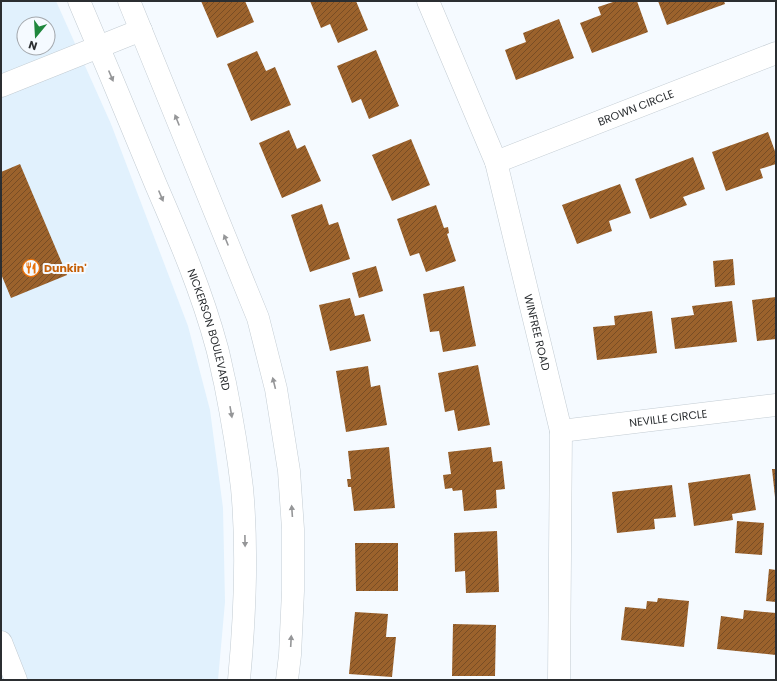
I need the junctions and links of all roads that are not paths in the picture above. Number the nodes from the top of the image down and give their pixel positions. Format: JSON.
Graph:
{"nodes":[{"id":1,"x":79,"y":1,"type":"edge"},
{"id":2,"x":130,"y":1,"type":"edge"},
{"id":3,"x":428,"y":1,"type":"edge"},
{"id":4,"x":141,"y":30,"type":"junction"},
{"id":5,"x":99,"y":47,"type":"junction"},
{"id":6,"x":776,"y":53,"type":"edge"},
{"id":7,"x":1,"y":86,"type":"edge"},
{"id":8,"x":496,"y":162,"type":"junction"},
{"id":9,"x":776,"y":405,"type":"edge"},
{"id":10,"x":561,"y":431,"type":"junction"},
{"id":11,"x":1,"y":642,"type":"edge"},
{"id":12,"x":16,"y":680,"type":"edge"},
{"id":13,"x":239,"y":680,"type":"edge"},
{"id":14,"x":287,"y":680,"type":"edge"},
{"id":15,"x":559,"y":680,"type":"edge"}],
"edges":[{"from":1,"to":5,"type":"street","name":"NICKERSON BOULEVARD"},
{"from":2,"to":4,"type":"street"},
{"from":3,"to":8,"type":"street","name":"WINFREE ROAD"},
{"from":4,"to":5,"type":"street"},
{"from":14,"to":4,"type":"street","one_way":true},
{"from":5,"to":7,"type":"street"},
{"from":5,"to":13,"type":"street","name":"NICKERSON BOULEVARD","one_way":true},
{"from":6,"to":8,"type":"street","name":"BROWN CIRCLE"},
{"from":8,"to":10,"type":"street","name":"WINFREE ROAD"},
{"from":9,"to":10,"type":"street","name":"NEVILLE CIRCLE"},
{"from":10,"to":15,"type":"street","name":"WINFREE ROAD"},
{"from":11,"to":12,"type":"street"}]}
